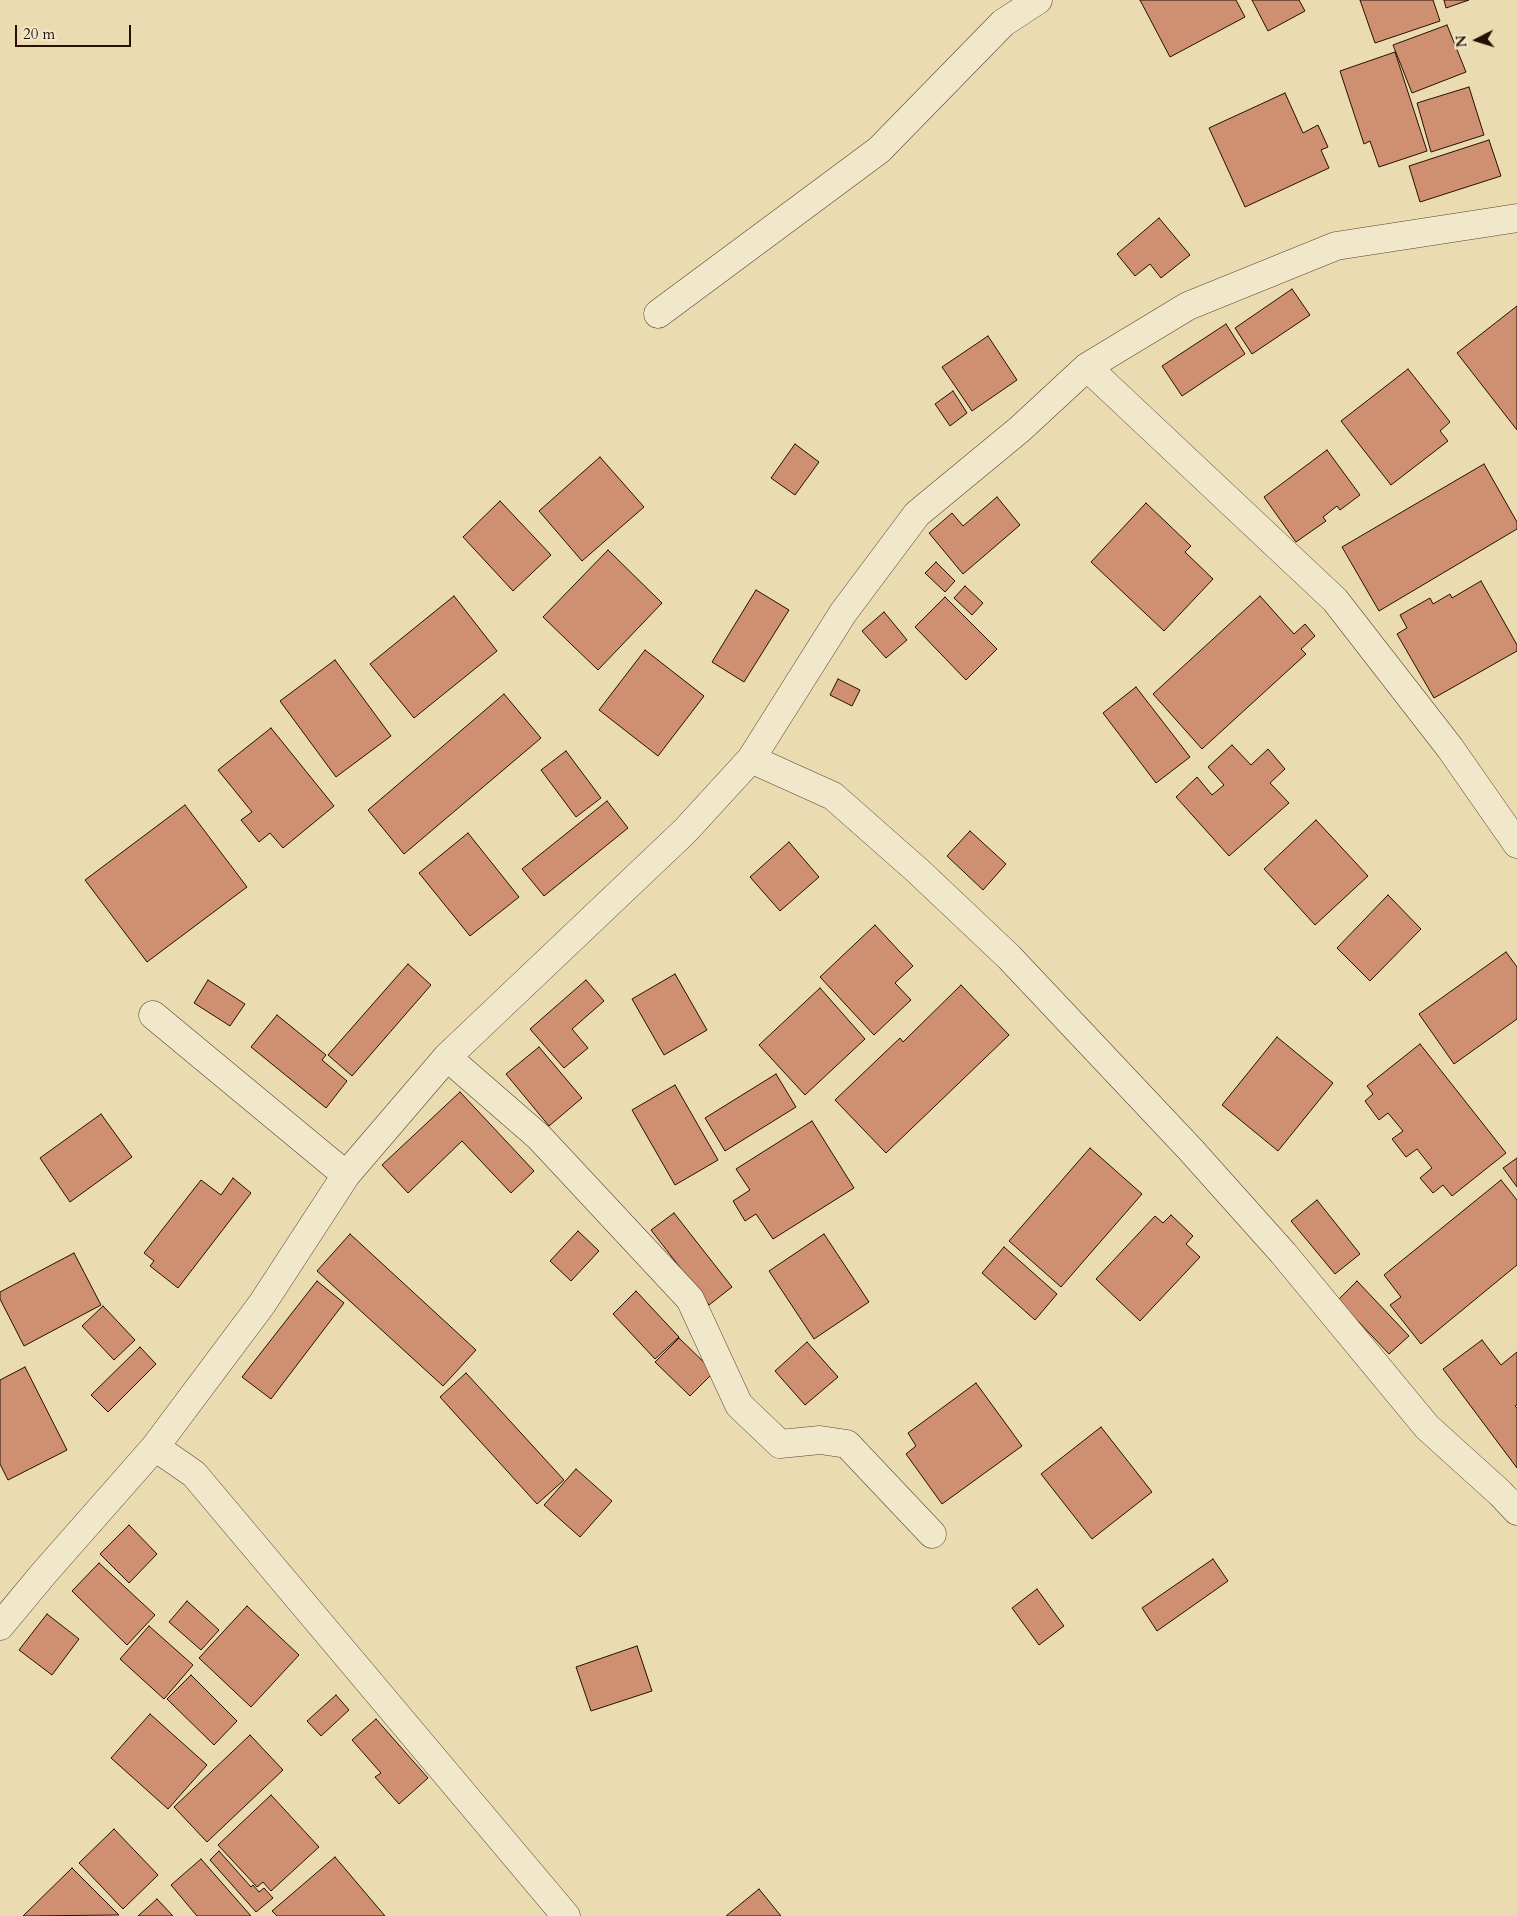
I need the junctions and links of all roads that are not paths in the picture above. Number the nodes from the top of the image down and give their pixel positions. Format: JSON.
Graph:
{"nodes":[{"id":1,"x":1038,"y":0,"type":"edge"},
{"id":2,"x":1517,"y":218,"type":"edge"},
{"id":3,"x":658,"y":314,"type":"dead end"},
{"id":4,"x":1087,"y":367,"type":"junction"},
{"id":5,"x":751,"y":759,"type":"junction"},
{"id":6,"x":1517,"y":844,"type":"edge"},
{"id":7,"x":153,"y":1015,"type":"dead end"},
{"id":8,"x":447,"y":1057,"type":"junction"},
{"id":9,"x":346,"y":1176,"type":"junction"},
{"id":10,"x":155,"y":1448,"type":"junction"},
{"id":11,"x":1517,"y":1511,"type":"edge"},
{"id":12,"x":932,"y":1534,"type":"dead end"},
{"id":13,"x":0,"y":1626,"type":"edge"},
{"id":14,"x":566,"y":1916,"type":"edge"}],
"edges":[{"from":1,"to":3,"type":"street"},
{"from":2,"to":4,"type":"street"},
{"from":4,"to":5,"type":"street"},
{"from":4,"to":6,"type":"street"},
{"from":5,"to":8,"type":"street"},
{"from":5,"to":11,"type":"street"},
{"from":7,"to":9,"type":"street"},
{"from":8,"to":9,"type":"street"},
{"from":8,"to":12,"type":"street"},
{"from":9,"to":10,"type":"street"},
{"from":10,"to":13,"type":"street"},
{"from":10,"to":14,"type":"street"}]}
